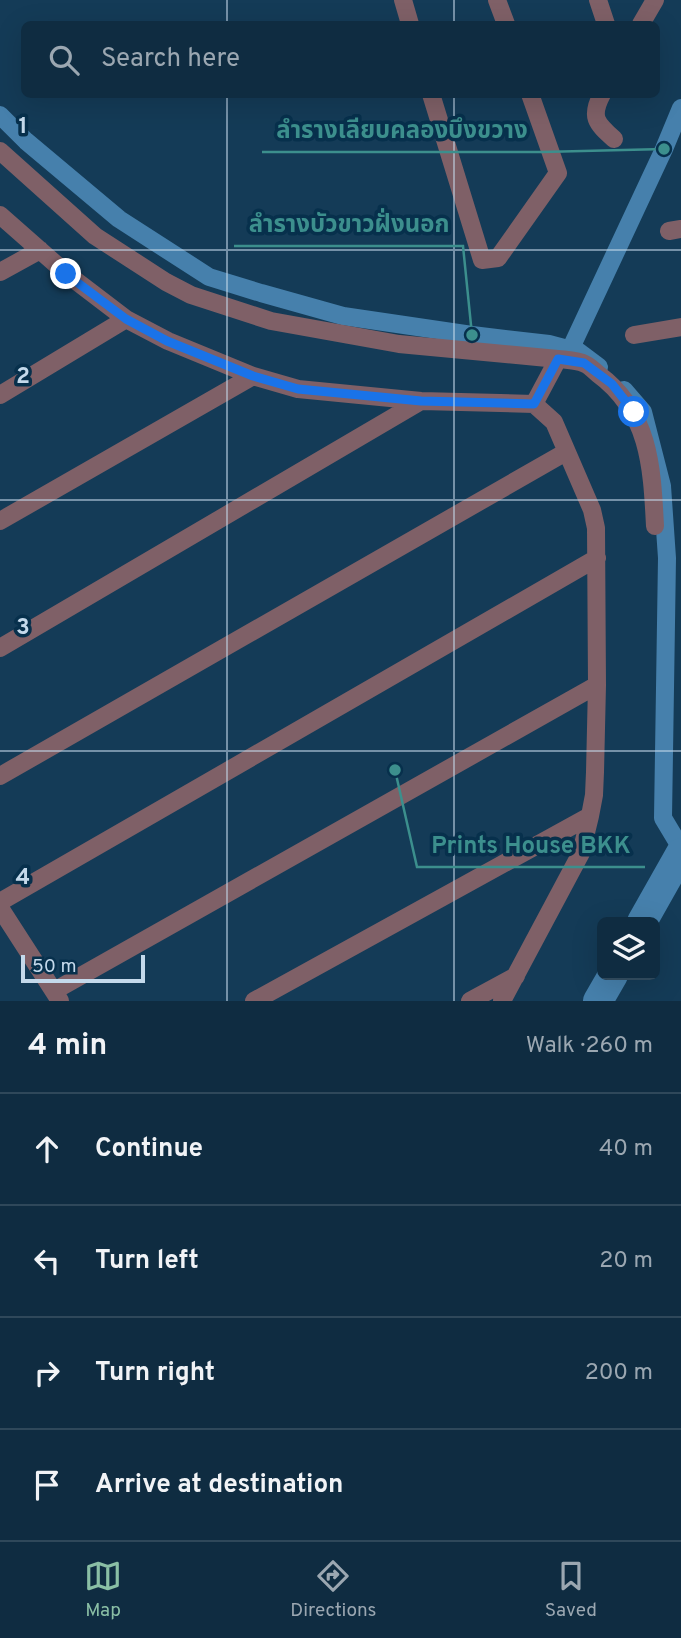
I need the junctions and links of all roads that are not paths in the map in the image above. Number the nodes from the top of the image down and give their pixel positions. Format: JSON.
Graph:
{"nodes":[{"id":1,"x":403,"y":0,"type":"edge"},
{"id":2,"x":497,"y":0,"type":"edge"},
{"id":3,"x":598,"y":0,"type":"edge"},
{"id":4,"x":655,"y":0,"type":"edge"},
{"id":5,"x":409,"y":21,"type":"edge"},
{"id":6,"x":505,"y":21,"type":"edge"},
{"id":7,"x":606,"y":21,"type":"edge"},
{"id":8,"x":643,"y":21,"type":"edge"},
{"id":9,"x":433,"y":98,"type":"edge"},
{"id":10,"x":531,"y":98,"type":"edge"},
{"id":11,"x":600,"y":98,"type":"edge"},
{"id":12,"x":614,"y":139,"type":"dead end"},
{"id":13,"x":0,"y":151,"type":"edge"},
{"id":14,"x":0,"y":215,"type":"edge"},
{"id":15,"x":40,"y":250,"type":"junction"},
{"id":16,"x":0,"y":272,"type":"edge"},
{"id":17,"x":126,"y":319,"type":"junction"},
{"id":18,"x":681,"y":327,"type":"edge"},
{"id":19,"x":634,"y":335,"type":"dead end"},
{"id":20,"x":558,"y":359,"type":"junction"},
{"id":21,"x":253,"y":376,"type":"junction"},
{"id":22,"x":0,"y":395,"type":"edge"},
{"id":23,"x":421,"y":401,"type":"junction"},
{"id":24,"x":534,"y":404,"type":"junction"},
{"id":25,"x":566,"y":452,"type":"junction"},
{"id":26,"x":0,"y":521,"type":"edge"},
{"id":27,"x":655,"y":526,"type":"dead end"},
{"id":28,"x":597,"y":558,"type":"junction"},
{"id":29,"x":0,"y":648,"type":"edge"},
{"id":30,"x":597,"y":685,"type":"junction"},
{"id":31,"x":0,"y":776,"type":"edge"},
{"id":32,"x":590,"y":816,"type":"junction"},
{"id":33,"x":0,"y":902,"type":"edge"},
{"id":34,"x":0,"y":908,"type":"edge"},
{"id":35,"x":516,"y":976,"type":"junction"},
{"id":36,"x":57,"y":996,"type":"edge"},
{"id":37,"x":254,"y":1001,"type":"edge"},
{"id":38,"x":470,"y":1001,"type":"edge"},
{"id":39,"x":502,"y":1001,"type":"edge"}],
"edges":[{"from":1,"to":5,"type":"street"},
{"from":2,"to":6,"type":"street"},
{"from":3,"to":7,"type":"street"},
{"from":4,"to":8,"type":"street"},
{"from":9,"to":10,"type":"street"},
{"from":11,"to":12,"type":"street"},
{"from":13,"to":20,"type":"street"},
{"from":14,"to":15,"type":"street"},
{"from":15,"to":16,"type":"street"},
{"from":15,"to":17,"type":"street"},
{"from":17,"to":21,"type":"street"},
{"from":17,"to":22,"type":"street"},
{"from":18,"to":19,"type":"street"},
{"from":20,"to":24,"type":"street"},
{"from":20,"to":27,"type":"street"},
{"from":21,"to":23,"type":"street"},
{"from":21,"to":26,"type":"street"},
{"from":23,"to":24,"type":"street"},
{"from":23,"to":29,"type":"street"},
{"from":24,"to":25,"type":"street"},
{"from":25,"to":28,"type":"street"},
{"from":25,"to":31,"type":"street"},
{"from":28,"to":30,"type":"street"},
{"from":28,"to":33,"type":"street"},
{"from":30,"to":32,"type":"street"},
{"from":30,"to":36,"type":"street"},
{"from":32,"to":35,"type":"street"},
{"from":32,"to":37,"type":"street"},
{"from":34,"to":36,"type":"street"},
{"from":35,"to":38,"type":"street"},
{"from":35,"to":39,"type":"street"}]}
